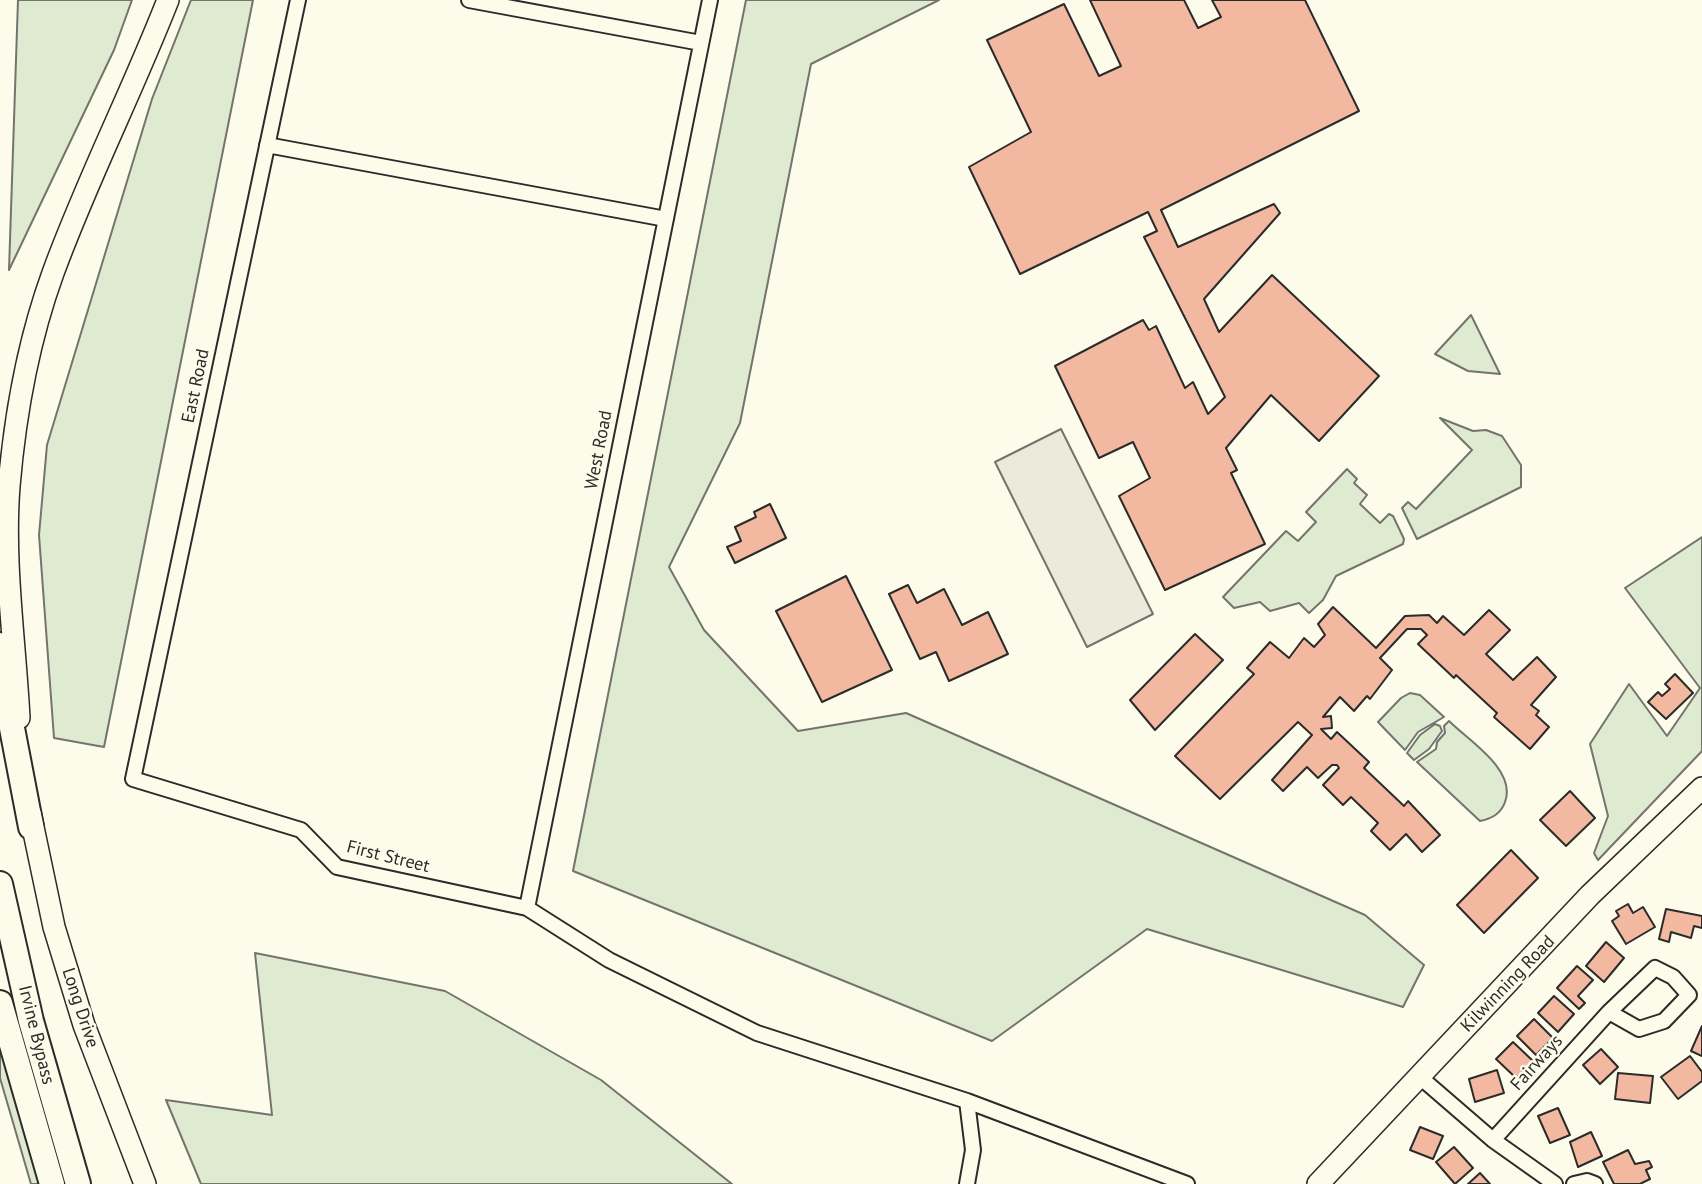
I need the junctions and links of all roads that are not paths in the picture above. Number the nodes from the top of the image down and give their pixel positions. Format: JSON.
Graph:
{"nodes":[{"id":1,"x":168,"y":0,"type":"edge"},
{"id":2,"x":298,"y":0,"type":"edge"},
{"id":3,"x":469,"y":0,"type":"edge"},
{"id":4,"x":710,"y":0,"type":"edge"},
{"id":5,"x":504,"y":3,"type":"edge"},
{"id":6,"x":701,"y":43,"type":"junction"},
{"id":7,"x":267,"y":145,"type":"junction"},
{"id":8,"x":666,"y":219,"type":"junction"},
{"id":9,"x":0,"y":645,"type":"edge"},
{"id":10,"x":133,"y":779,"type":"joint"},
{"id":11,"x":1702,"y":788,"type":"edge"},
{"id":12,"x":31,"y":827,"type":"junction"},
{"id":13,"x":0,"y":884,"type":"edge"},
{"id":14,"x":527,"y":908,"type":"junction"},
{"id":15,"x":0,"y":1003,"type":"edge"},
{"id":16,"x":1609,"y":1012,"type":"junction"},
{"id":17,"x":1420,"y":1077,"type":"junction"},
{"id":18,"x":967,"y":1101,"type":"junction"},
{"id":19,"x":1493,"y":1140,"type":"junction"},
{"id":20,"x":51,"y":1184,"type":"edge"},
{"id":21,"x":78,"y":1184,"type":"edge"},
{"id":22,"x":145,"y":1184,"type":"edge"},
{"id":23,"x":967,"y":1184,"type":"edge"},
{"id":24,"x":1187,"y":1184,"type":"edge"},
{"id":25,"x":1318,"y":1184,"type":"edge"},
{"id":26,"x":1555,"y":1184,"type":"edge"},
{"id":27,"x":1574,"y":1184,"type":"edge"},
{"id":28,"x":1595,"y":1184,"type":"edge"}],
"edges":[{"from":1,"to":12,"type":"main road","name":"Long Drive"},
{"from":2,"to":7,"type":"street","name":"East Road"},
{"from":3,"to":5,"type":"street"},
{"from":4,"to":6,"type":"street","name":"West Road"},
{"from":5,"to":6,"type":"street"},
{"from":6,"to":8,"type":"street","name":"West Road"},
{"from":7,"to":8,"type":"street"},
{"from":7,"to":10,"type":"street","name":"East Road"},
{"from":8,"to":14,"type":"street","name":"West Road"},
{"from":9,"to":12,"type":"highway"},
{"from":10,"to":14,"type":"street","name":"First Street"},
{"from":11,"to":17,"type":"main road","name":"Kilwinning Road"},
{"from":12,"to":22,"type":"main road","name":"Long Drive"},
{"from":13,"to":21,"type":"highway","name":"Irvine Bypass"},
{"from":14,"to":18,"type":"street"},
{"from":15,"to":20,"type":"highway","name":"Irvine Bypass"},
{"from":16,"to":16,"type":"street","name":"Fairways"},
{"from":16,"to":19,"type":"street","name":"Fairways"},
{"from":17,"to":19,"type":"street"},
{"from":17,"to":25,"type":"main road","name":"Kilwinning Road"},
{"from":18,"to":23,"type":"street"},
{"from":18,"to":24,"type":"street"},
{"from":19,"to":26,"type":"street"},
{"from":27,"to":28,"type":"street"}]}
